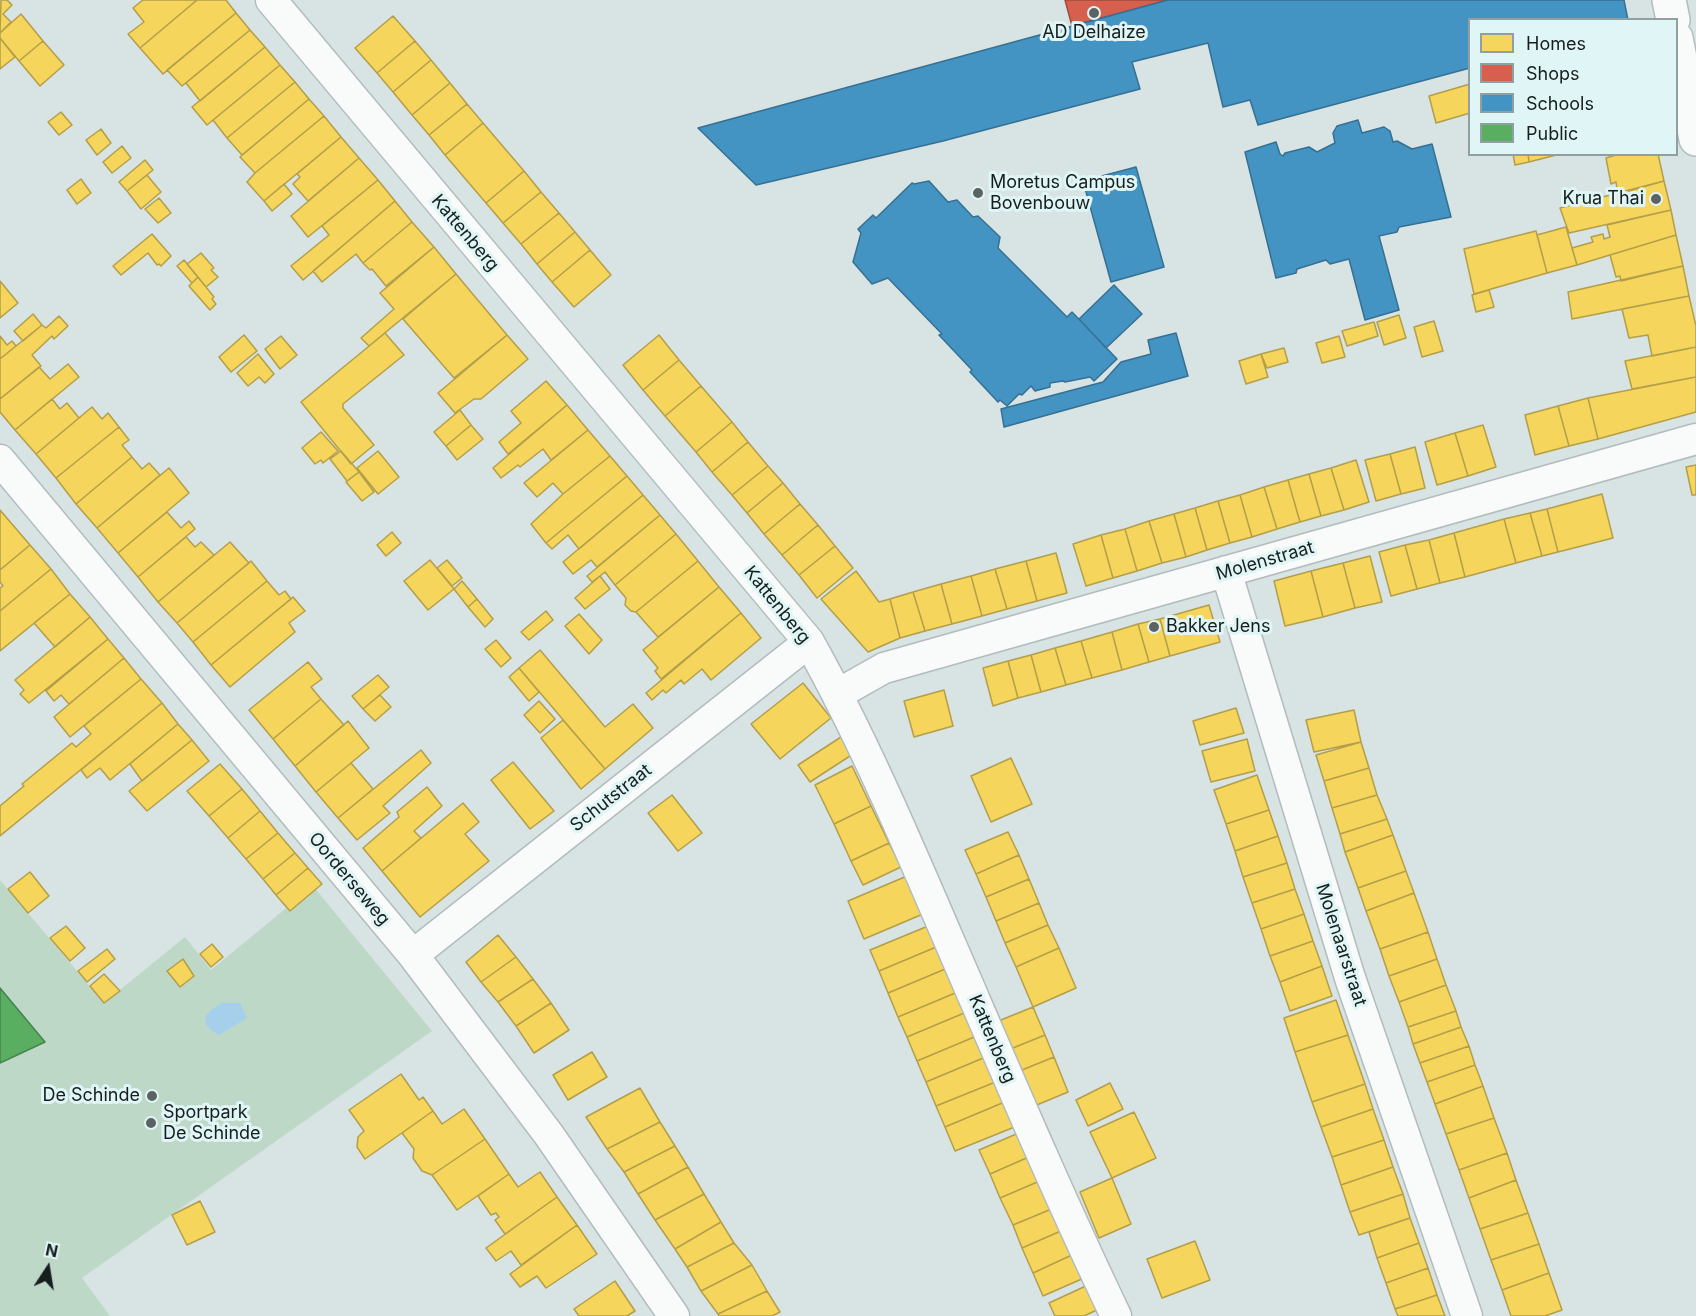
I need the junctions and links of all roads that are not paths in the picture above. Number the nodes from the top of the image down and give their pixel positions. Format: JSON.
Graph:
{"nodes":[{"id":1,"x":271,"y":0,"type":"edge"},
{"id":2,"x":1669,"y":0,"type":"edge"},
{"id":3,"x":1673,"y":18,"type":"edge"},
{"id":4,"x":1678,"y":43,"type":"edge"},
{"id":5,"x":1696,"y":139,"type":"edge"},
{"id":6,"x":1696,"y":439,"type":"edge"},
{"id":7,"x":0,"y":460,"type":"edge"},
{"id":8,"x":1226,"y":572,"type":"junction"},
{"id":9,"x":809,"y":642,"type":"junction"},
{"id":10,"x":838,"y":694,"type":"junction"},
{"id":11,"x":413,"y":956,"type":"junction"},
{"id":12,"x":674,"y":1316,"type":"edge"},
{"id":13,"x":1116,"y":1316,"type":"edge"},
{"id":14,"x":1467,"y":1316,"type":"edge"}],
"edges":[{"from":1,"to":9,"type":"street","name":"Kattenberg"},
{"from":2,"to":3,"type":"main road"},
{"from":4,"to":5,"type":"main road"},
{"from":6,"to":8,"type":"street","name":"Molenstraat"},
{"from":7,"to":11,"type":"street","name":"Oorderseweg"},
{"from":8,"to":10,"type":"street","name":"Molenstraat"},
{"from":8,"to":14,"type":"street","name":"Molenaarstraat"},
{"from":9,"to":10,"type":"street","name":"Kattenberg"},
{"from":9,"to":11,"type":"street","name":"Schutstraat"},
{"from":10,"to":13,"type":"street","name":"Kattenberg"},
{"from":11,"to":12,"type":"street","name":"Oorderseweg"}]}
